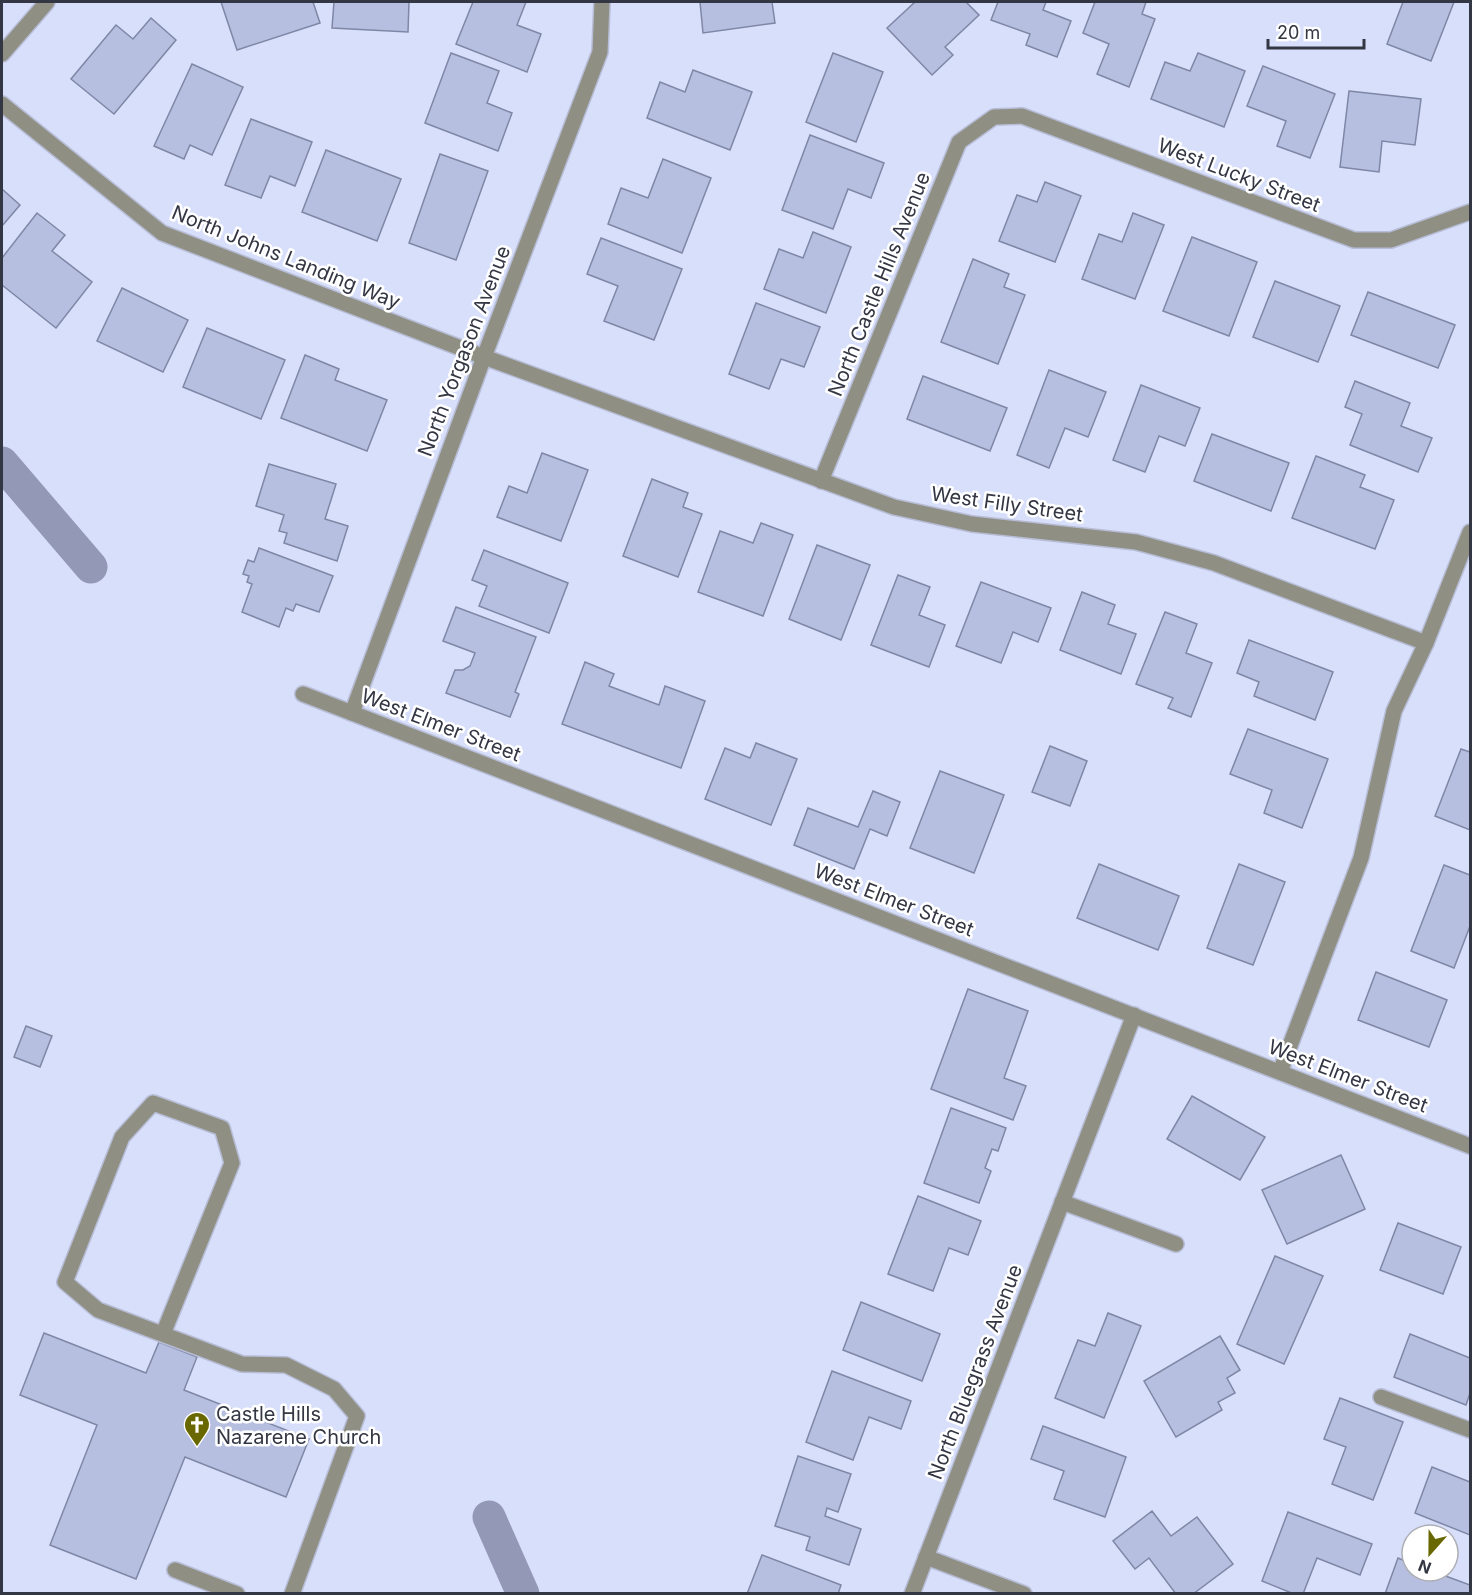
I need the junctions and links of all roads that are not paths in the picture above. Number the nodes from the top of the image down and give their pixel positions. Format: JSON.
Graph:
{"nodes":[{"id":1,"x":47,"y":2,"type":"edge"},
{"id":2,"x":602,"y":2,"type":"edge"},
{"id":3,"x":2,"y":54,"type":"edge"},
{"id":4,"x":2,"y":104,"type":"edge"},
{"id":5,"x":994,"y":117,"type":"joint"},
{"id":6,"x":1470,"y":212,"type":"edge"},
{"id":7,"x":484,"y":357,"type":"junction"},
{"id":8,"x":820,"y":481,"type":"junction"},
{"id":9,"x":1470,"y":532,"type":"edge"},
{"id":10,"x":1426,"y":643,"type":"junction"},
{"id":11,"x":303,"y":694,"type":"dead end"},
{"id":12,"x":352,"y":713,"type":"junction"},
{"id":13,"x":1134,"y":1015,"type":"junction"},
{"id":14,"x":1280,"y":1072,"type":"junction"},
{"id":15,"x":1470,"y":1146,"type":"edge"},
{"id":16,"x":1062,"y":1202,"type":"junction"},
{"id":17,"x":1176,"y":1245,"type":"dead end"},
{"id":18,"x":164,"y":1334,"type":"junction"},
{"id":19,"x":1381,"y":1397,"type":"dead end"},
{"id":20,"x":1470,"y":1430,"type":"edge"},
{"id":21,"x":926,"y":1557,"type":"junction"},
{"id":22,"x":175,"y":1570,"type":"dead end"},
{"id":23,"x":237,"y":1593,"type":"edge"},
{"id":24,"x":292,"y":1593,"type":"edge"},
{"id":25,"x":912,"y":1593,"type":"edge"},
{"id":26,"x":1024,"y":1593,"type":"edge"}],
"edges":[{"from":1,"to":3,"type":"street"},
{"from":2,"to":7,"type":"street","name":"North Yorgason Avenue"},
{"from":4,"to":7,"type":"street","name":"North Johns Landing Way"},
{"from":5,"to":6,"type":"street","name":"West Lucky Street"},
{"from":5,"to":8,"type":"street","name":"North Castle Hills Avenue"},
{"from":7,"to":8,"type":"street","name":"West Filly Street"},
{"from":7,"to":12,"type":"street","name":"North Yorgason Avenue"},
{"from":8,"to":10,"type":"street","name":"West Filly Street"},
{"from":9,"to":10,"type":"street"},
{"from":10,"to":14,"type":"street"},
{"from":11,"to":12,"type":"street","name":"West Elmer Street"},
{"from":12,"to":13,"type":"street","name":"West Elmer Street"},
{"from":13,"to":14,"type":"street","name":"West Elmer Street"},
{"from":13,"to":16,"type":"street","name":"North Bluegrass Avenue"},
{"from":14,"to":15,"type":"street","name":"West Elmer Street"},
{"from":16,"to":17,"type":"street"},
{"from":16,"to":21,"type":"street","name":"North Bluegrass Avenue"},
{"from":18,"to":18,"type":"street"},
{"from":18,"to":24,"type":"street"},
{"from":19,"to":20,"type":"street"},
{"from":21,"to":25,"type":"street","name":"North Bluegrass Avenue"},
{"from":21,"to":26,"type":"street"},
{"from":22,"to":23,"type":"street"}]}
